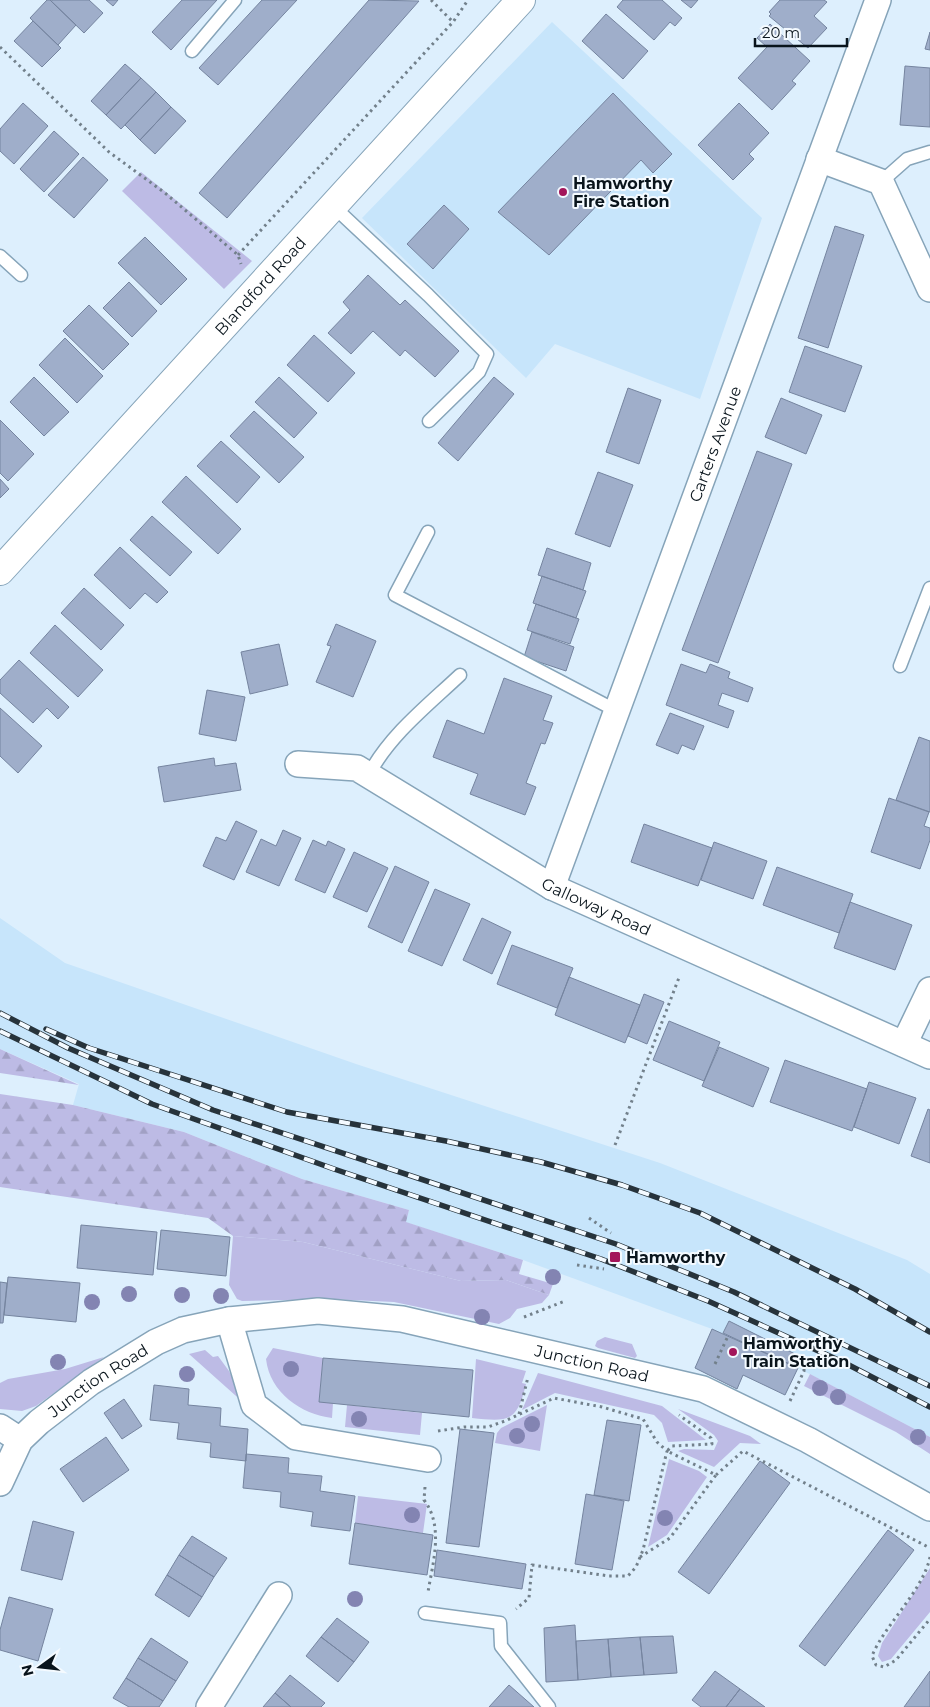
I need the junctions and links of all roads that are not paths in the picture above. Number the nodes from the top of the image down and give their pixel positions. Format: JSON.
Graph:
{"nodes":[{"id":1,"x":235,"y":0,"type":"edge"},
{"id":2,"x":521,"y":0,"type":"edge"},
{"id":3,"x":878,"y":0,"type":"edge"},
{"id":4,"x":192,"y":50,"type":"dead end"},
{"id":5,"x":930,"y":152,"type":"edge"},
{"id":6,"x":819,"y":159,"type":"junction"},
{"id":7,"x":882,"y":182,"type":"junction"},
{"id":8,"x":333,"y":206,"type":"junction"},
{"id":9,"x":0,"y":256,"type":"edge"},
{"id":10,"x":21,"y":275,"type":"dead end"},
{"id":11,"x":930,"y":289,"type":"edge"},
{"id":12,"x":429,"y":421,"type":"dead end"},
{"id":13,"x":428,"y":532,"type":"dead end"},
{"id":14,"x":0,"y":571,"type":"edge"},
{"id":15,"x":930,"y":588,"type":"edge"},
{"id":16,"x":900,"y":666,"type":"dead end"},
{"id":17,"x":460,"y":675,"type":"dead end"},
{"id":18,"x":617,"y":711,"type":"junction"},
{"id":19,"x":298,"y":764,"type":"dead end"},
{"id":20,"x":369,"y":774,"type":"junction"},
{"id":21,"x":552,"y":887,"type":"junction"},
{"id":22,"x":930,"y":990,"type":"edge"},
{"id":23,"x":904,"y":1044,"type":"junction"},
{"id":24,"x":930,"y":1056,"type":"edge"},
{"id":25,"x":229,"y":1320,"type":"junction"},
{"id":26,"x":10,"y":1433,"type":"edge"},
{"id":27,"x":428,"y":1459,"type":"road end"},
{"id":28,"x":0,"y":1484,"type":"edge"},
{"id":29,"x":930,"y":1508,"type":"edge"},
{"id":30,"x":280,"y":1595,"type":"dead end"},
{"id":31,"x":425,"y":1612,"type":"road end"},
{"id":32,"x":209,"y":1707,"type":"edge"},
{"id":33,"x":549,"y":1707,"type":"edge"}],
"edges":[{"from":1,"to":4,"type":"lane"},
{"from":2,"to":8,"type":"main road","name":"Blandford Road"},
{"from":3,"to":6,"type":"street","name":"Carters Avenue"},
{"from":5,"to":7,"type":"lane"},
{"from":6,"to":7,"type":"street"},
{"from":6,"to":18,"type":"street","name":"Carters Avenue"},
{"from":7,"to":11,"type":"street"},
{"from":8,"to":12,"type":"lane"},
{"from":8,"to":14,"type":"main road","name":"Blandford Road"},
{"from":9,"to":10,"type":"lane"},
{"from":13,"to":18,"type":"lane"},
{"from":15,"to":16,"type":"lane"},
{"from":17,"to":20,"type":"lane"},
{"from":18,"to":21,"type":"street","name":"Carters Avenue"},
{"from":19,"to":20,"type":"street","name":"Galloway Road"},
{"from":20,"to":21,"type":"street","name":"Galloway Road"},
{"from":21,"to":23,"type":"street","name":"Galloway Road"},
{"from":22,"to":23,"type":"street"},
{"from":23,"to":24,"type":"street","name":"Galloway Road"},
{"from":25,"to":26,"type":"street","name":"Junction Road"},
{"from":25,"to":27,"type":"street"},
{"from":25,"to":29,"type":"street","name":"Junction Road"},
{"from":26,"to":28,"type":"street","name":"Junction Road"},
{"from":30,"to":32,"type":"street"},
{"from":31,"to":33,"type":"lane"}]}
